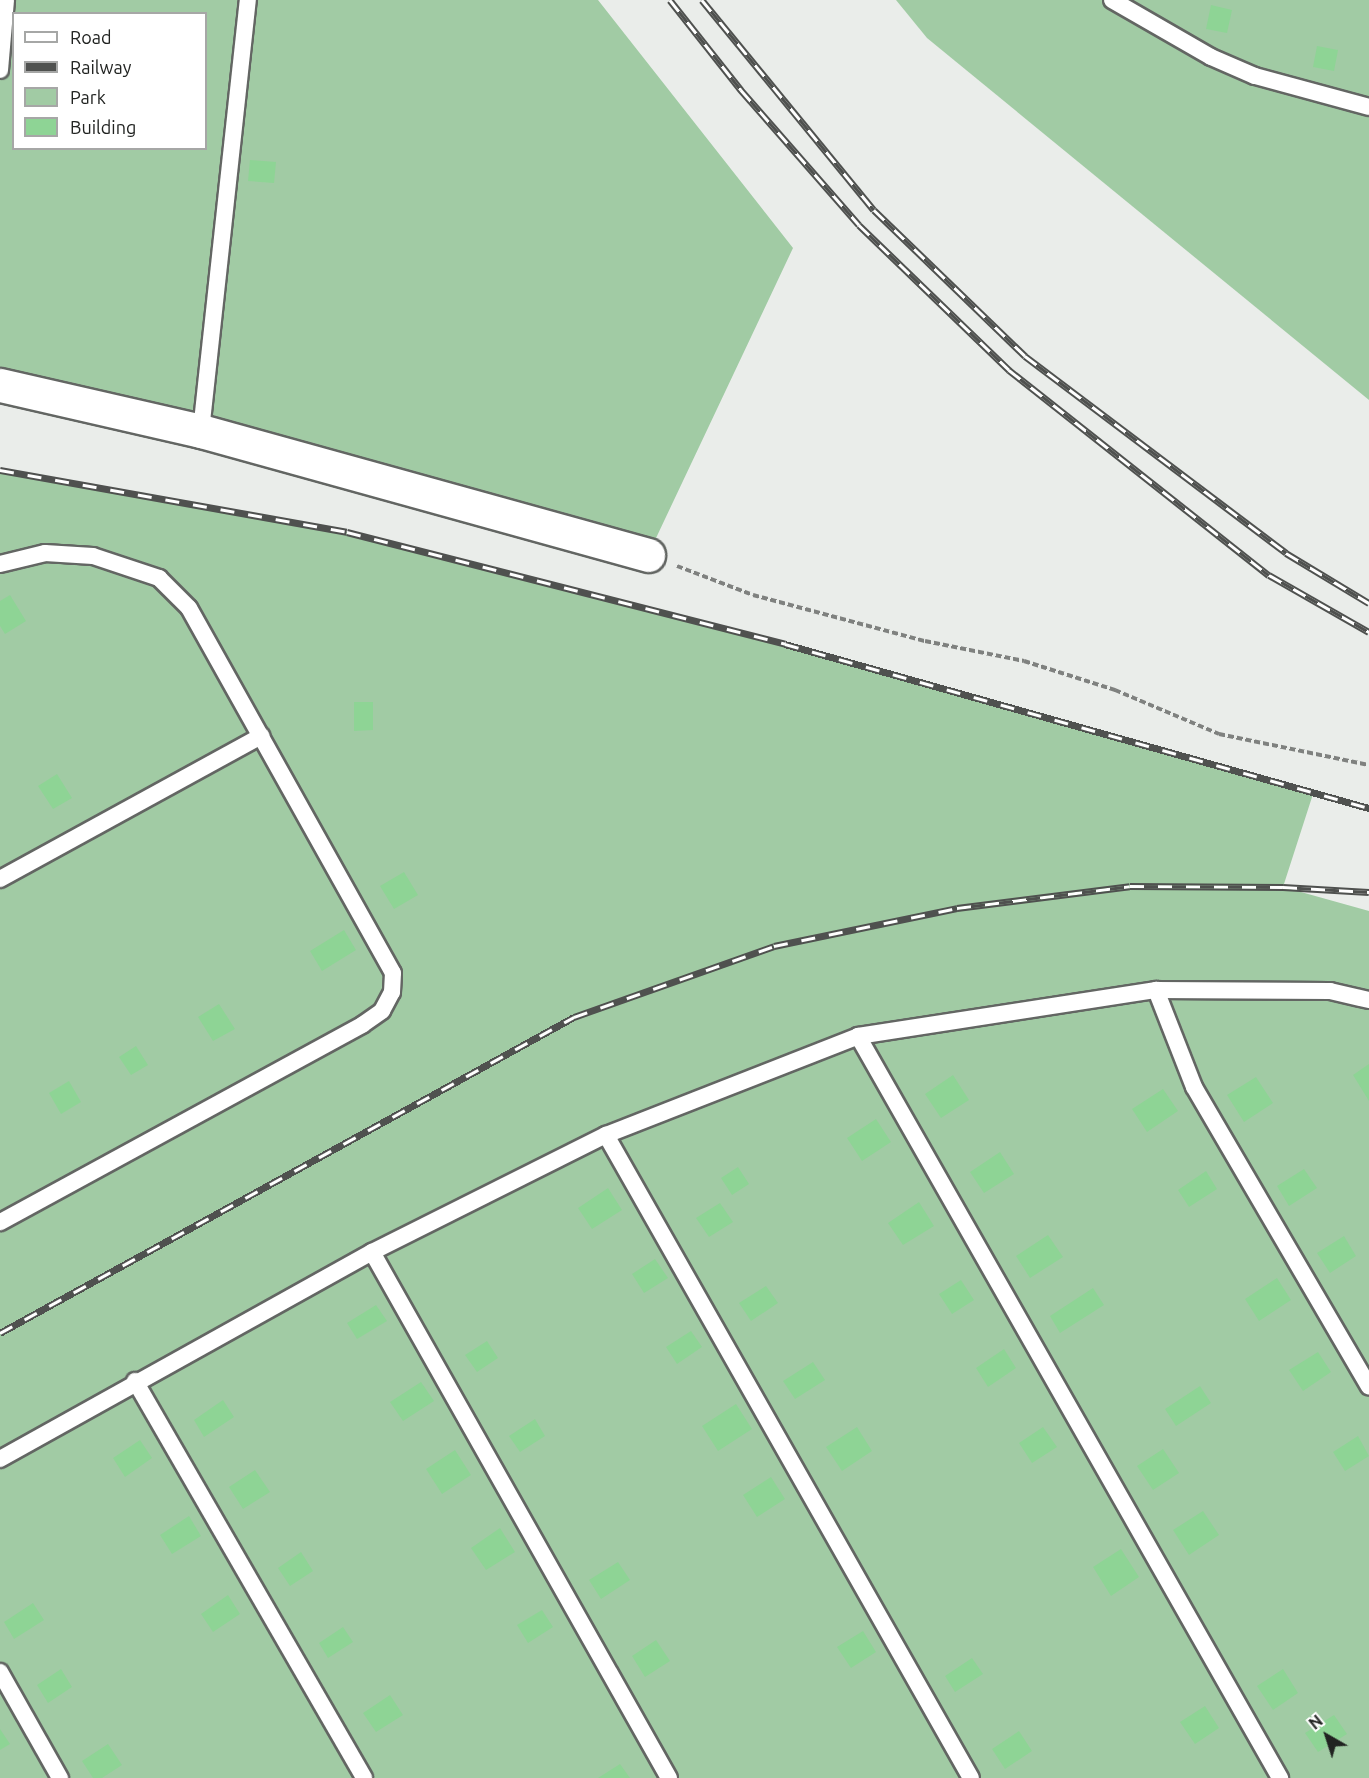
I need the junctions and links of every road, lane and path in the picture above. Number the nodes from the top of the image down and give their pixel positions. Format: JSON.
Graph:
{"nodes":[{"id":1,"x":6,"y":0,"type":"edge"},
{"id":2,"x":248,"y":0,"type":"edge"},
{"id":3,"x":1112,"y":0,"type":"edge"},
{"id":4,"x":0,"y":70,"type":"edge"},
{"id":5,"x":1369,"y":107,"type":"edge"},
{"id":6,"x":0,"y":385,"type":"edge"},
{"id":7,"x":201,"y":431,"type":"junction"},
{"id":8,"x":648,"y":555,"type":"joint"},
{"id":9,"x":0,"y":564,"type":"edge"},
{"id":10,"x":261,"y":736,"type":"junction"},
{"id":11,"x":1369,"y":765,"type":"edge"},
{"id":12,"x":0,"y":879,"type":"edge"},
{"id":13,"x":1156,"y":990,"type":"junction"},
{"id":14,"x":1369,"y":1000,"type":"edge"},
{"id":15,"x":858,"y":1036,"type":"junction"},
{"id":16,"x":606,"y":1135,"type":"junction"},
{"id":17,"x":0,"y":1222,"type":"edge"},
{"id":18,"x":372,"y":1252,"type":"junction"},
{"id":19,"x":135,"y":1381,"type":"junction"},
{"id":20,"x":1369,"y":1387,"type":"edge"},
{"id":21,"x":0,"y":1459,"type":"edge"},
{"id":22,"x":0,"y":1672,"type":"edge"},
{"id":23,"x":60,"y":1778,"type":"edge"},
{"id":24,"x":363,"y":1778,"type":"edge"},
{"id":25,"x":669,"y":1778,"type":"edge"},
{"id":26,"x":971,"y":1778,"type":"edge"},
{"id":27,"x":1281,"y":1778,"type":"edge"}],
"edges":[{"from":1,"to":4,"type":"lane"},
{"from":2,"to":7,"type":"lane"},
{"from":3,"to":5,"type":"lane"},
{"from":6,"to":7,"type":"street"},
{"from":7,"to":8,"type":"street"},
{"from":8,"to":11,"type":"path"},
{"from":9,"to":10,"type":"lane"},
{"from":10,"to":12,"type":"lane"},
{"from":10,"to":17,"type":"lane"},
{"from":13,"to":14,"type":"lane"},
{"from":13,"to":15,"type":"lane"},
{"from":13,"to":20,"type":"lane"},
{"from":15,"to":16,"type":"lane"},
{"from":15,"to":27,"type":"lane"},
{"from":16,"to":18,"type":"lane"},
{"from":16,"to":26,"type":"lane"},
{"from":18,"to":19,"type":"lane"},
{"from":18,"to":25,"type":"lane"},
{"from":19,"to":21,"type":"lane"},
{"from":19,"to":24,"type":"lane"},
{"from":22,"to":23,"type":"lane"}]}
